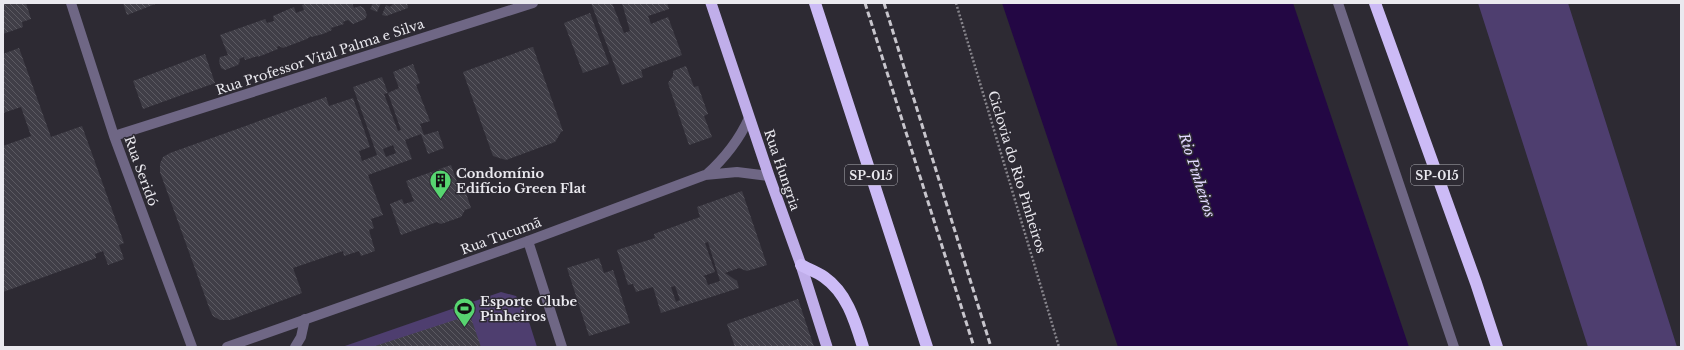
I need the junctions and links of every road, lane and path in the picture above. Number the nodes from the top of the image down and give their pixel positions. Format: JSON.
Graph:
{"nodes":[{"id":1,"x":71,"y":3,"type":"edge"},
{"id":2,"x":533,"y":3,"type":"edge"},
{"id":3,"x":711,"y":3,"type":"edge"},
{"id":4,"x":815,"y":3,"type":"edge"},
{"id":5,"x":956,"y":3,"type":"edge"},
{"id":6,"x":1338,"y":3,"type":"edge"},
{"id":7,"x":1375,"y":3,"type":"edge"},
{"id":8,"x":519,"y":5,"type":"edge"},
{"id":9,"x":749,"y":118,"type":"junction"},
{"id":10,"x":114,"y":136,"type":"junction"},
{"id":11,"x":705,"y":175,"type":"junction"},
{"id":12,"x":769,"y":176,"type":"junction"},
{"id":13,"x":528,"y":241,"type":"junction"},
{"id":14,"x":801,"y":265,"type":"junction"},
{"id":15,"x":305,"y":320,"type":"junction"},
{"id":16,"x":192,"y":347,"type":"edge"},
{"id":17,"x":227,"y":347,"type":"edge"},
{"id":18,"x":295,"y":347,"type":"edge"},
{"id":19,"x":562,"y":347,"type":"edge"},
{"id":20,"x":827,"y":347,"type":"edge"},
{"id":21,"x":863,"y":347,"type":"edge"},
{"id":22,"x":926,"y":347,"type":"edge"},
{"id":23,"x":1059,"y":347,"type":"edge"},
{"id":24,"x":1454,"y":347,"type":"edge"},
{"id":25,"x":1497,"y":347,"type":"edge"}],
"edges":[{"from":1,"to":10,"type":"street","name":"Rua Seridó"},
{"from":2,"to":8,"type":"street","name":"Rua Professor Vital Palma e Silva"},
{"from":3,"to":9,"type":"highway","name":"Rua Hungria"},
{"from":4,"to":22,"type":"highway","number":"SP-015"},
{"from":5,"to":23,"type":"path","name":"Ciclovia do Rio Pinheiros"},
{"from":6,"to":24,"type":"street"},
{"from":7,"to":25,"type":"highway","number":"SP-015"},
{"from":8,"to":10,"type":"street","name":"Rua Professor Vital Palma e Silva"},
{"from":9,"to":11,"type":"street","name":"Rua Tucumã"},
{"from":9,"to":12,"type":"highway","name":"Rua Hungria"},
{"from":10,"to":16,"type":"street","name":"Rua Seridó"},
{"from":11,"to":12,"type":"street","name":"Rua Tucumã"},
{"from":11,"to":13,"type":"street","name":"Rua Tucumã"},
{"from":12,"to":14,"type":"highway","name":"Rua Hungria"},
{"from":13,"to":15,"type":"street","name":"Rua Tucumã"},
{"from":13,"to":19,"type":"street"},
{"from":14,"to":20,"type":"highway","name":"Rua Hungria"},
{"from":14,"to":21,"type":"highway"},
{"from":15,"to":17,"type":"street","name":"Rua Tucumã"},
{"from":15,"to":18,"type":"street"}]}
